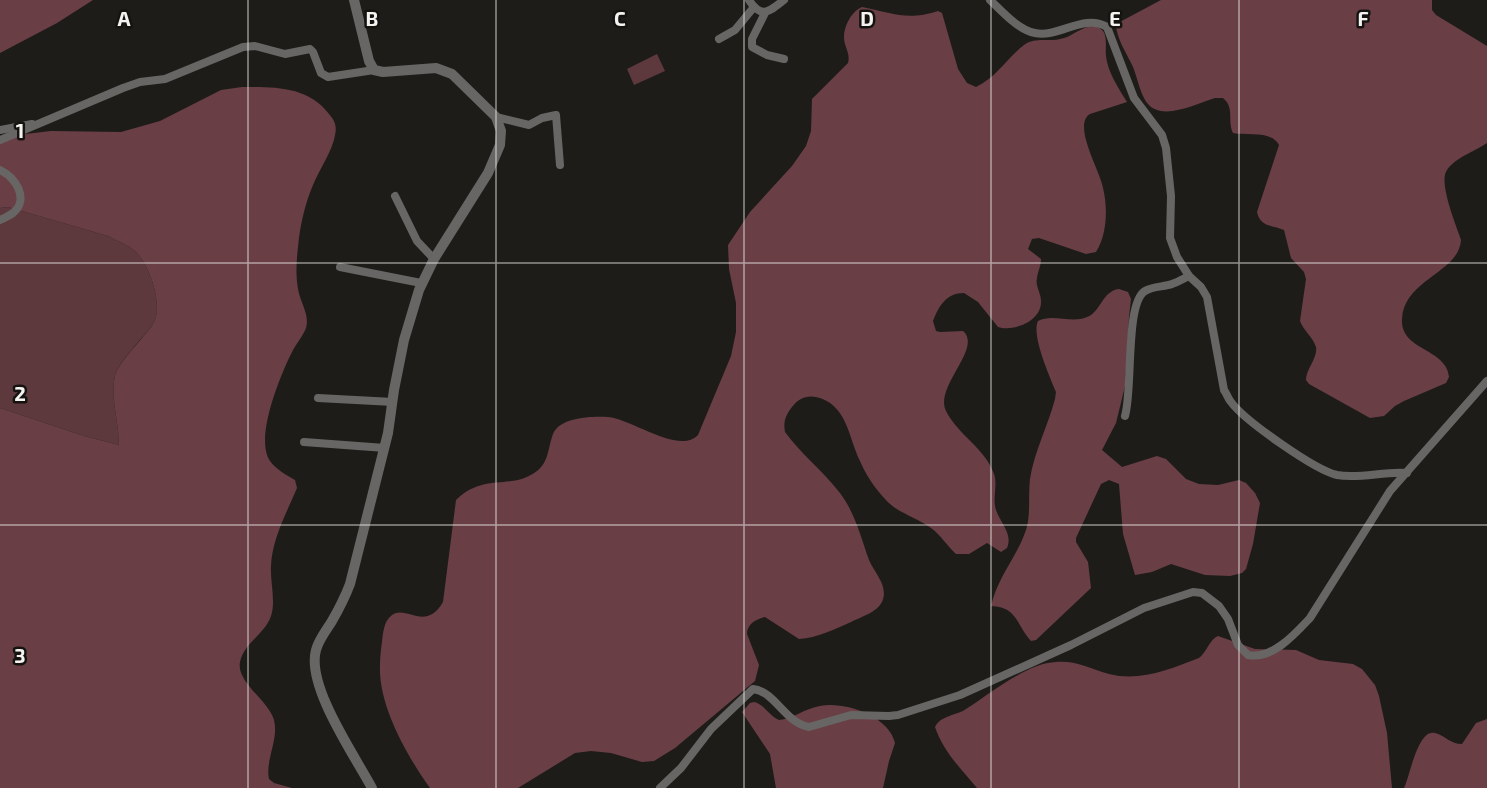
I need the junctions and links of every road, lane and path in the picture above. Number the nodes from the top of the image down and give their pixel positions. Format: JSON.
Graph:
{"nodes":[{"id":1,"x":354,"y":0,"type":"edge"},
{"id":2,"x":784,"y":0,"type":"edge"},
{"id":3,"x":990,"y":0,"type":"edge"},
{"id":4,"x":751,"y":4,"type":"edge"},
{"id":5,"x":765,"y":13,"type":"junction"},
{"id":6,"x":719,"y":39,"type":"dead end"},
{"id":7,"x":784,"y":59,"type":"dead end"},
{"id":8,"x":374,"y":70,"type":"junction"},
{"id":9,"x":496,"y":117,"type":"junction"},
{"id":10,"x":54,"y":118,"type":"junction"},
{"id":11,"x":0,"y":130,"type":"edge"},
{"id":12,"x":0,"y":140,"type":"edge"},
{"id":13,"x":560,"y":165,"type":"dead end"},
{"id":14,"x":0,"y":170,"type":"edge"},
{"id":15,"x":395,"y":196,"type":"dead end"},
{"id":16,"x":0,"y":220,"type":"edge"},
{"id":17,"x":434,"y":259,"type":"junction"},
{"id":18,"x":340,"y":267,"type":"dead end"},
{"id":19,"x":1189,"y":276,"type":"junction"},
{"id":20,"x":421,"y":283,"type":"junction"},
{"id":21,"x":1487,"y":381,"type":"edge"},
{"id":22,"x":318,"y":398,"type":"dead end"},
{"id":23,"x":393,"y":402,"type":"junction"},
{"id":24,"x":1125,"y":416,"type":"dead end"},
{"id":25,"x":304,"y":442,"type":"dead end"},
{"id":26,"x":385,"y":448,"type":"junction"},
{"id":27,"x":1407,"y":472,"type":"junction"},
{"id":28,"x":372,"y":788,"type":"edge"},
{"id":29,"x":660,"y":788,"type":"edge"}],
"edges":[{"from":1,"to":8,"type":"street"},
{"from":2,"to":5,"type":"street"},
{"from":3,"to":19,"type":"street"},
{"from":4,"to":5,"type":"street"},
{"from":4,"to":6,"type":"street"},
{"from":5,"to":7,"type":"street"},
{"from":8,"to":9,"type":"street"},
{"from":8,"to":10,"type":"street"},
{"from":9,"to":13,"type":"street"},
{"from":9,"to":17,"type":"street"},
{"from":10,"to":11,"type":"street"},
{"from":10,"to":12,"type":"street"},
{"from":14,"to":16,"type":"street"},
{"from":15,"to":17,"type":"street"},
{"from":17,"to":20,"type":"street"},
{"from":18,"to":20,"type":"street"},
{"from":19,"to":24,"type":"street"},
{"from":19,"to":27,"type":"street"},
{"from":20,"to":23,"type":"street"},
{"from":21,"to":27,"type":"street"},
{"from":22,"to":23,"type":"street"},
{"from":23,"to":26,"type":"street"},
{"from":25,"to":26,"type":"street"},
{"from":26,"to":28,"type":"street"},
{"from":27,"to":29,"type":"street"}]}
